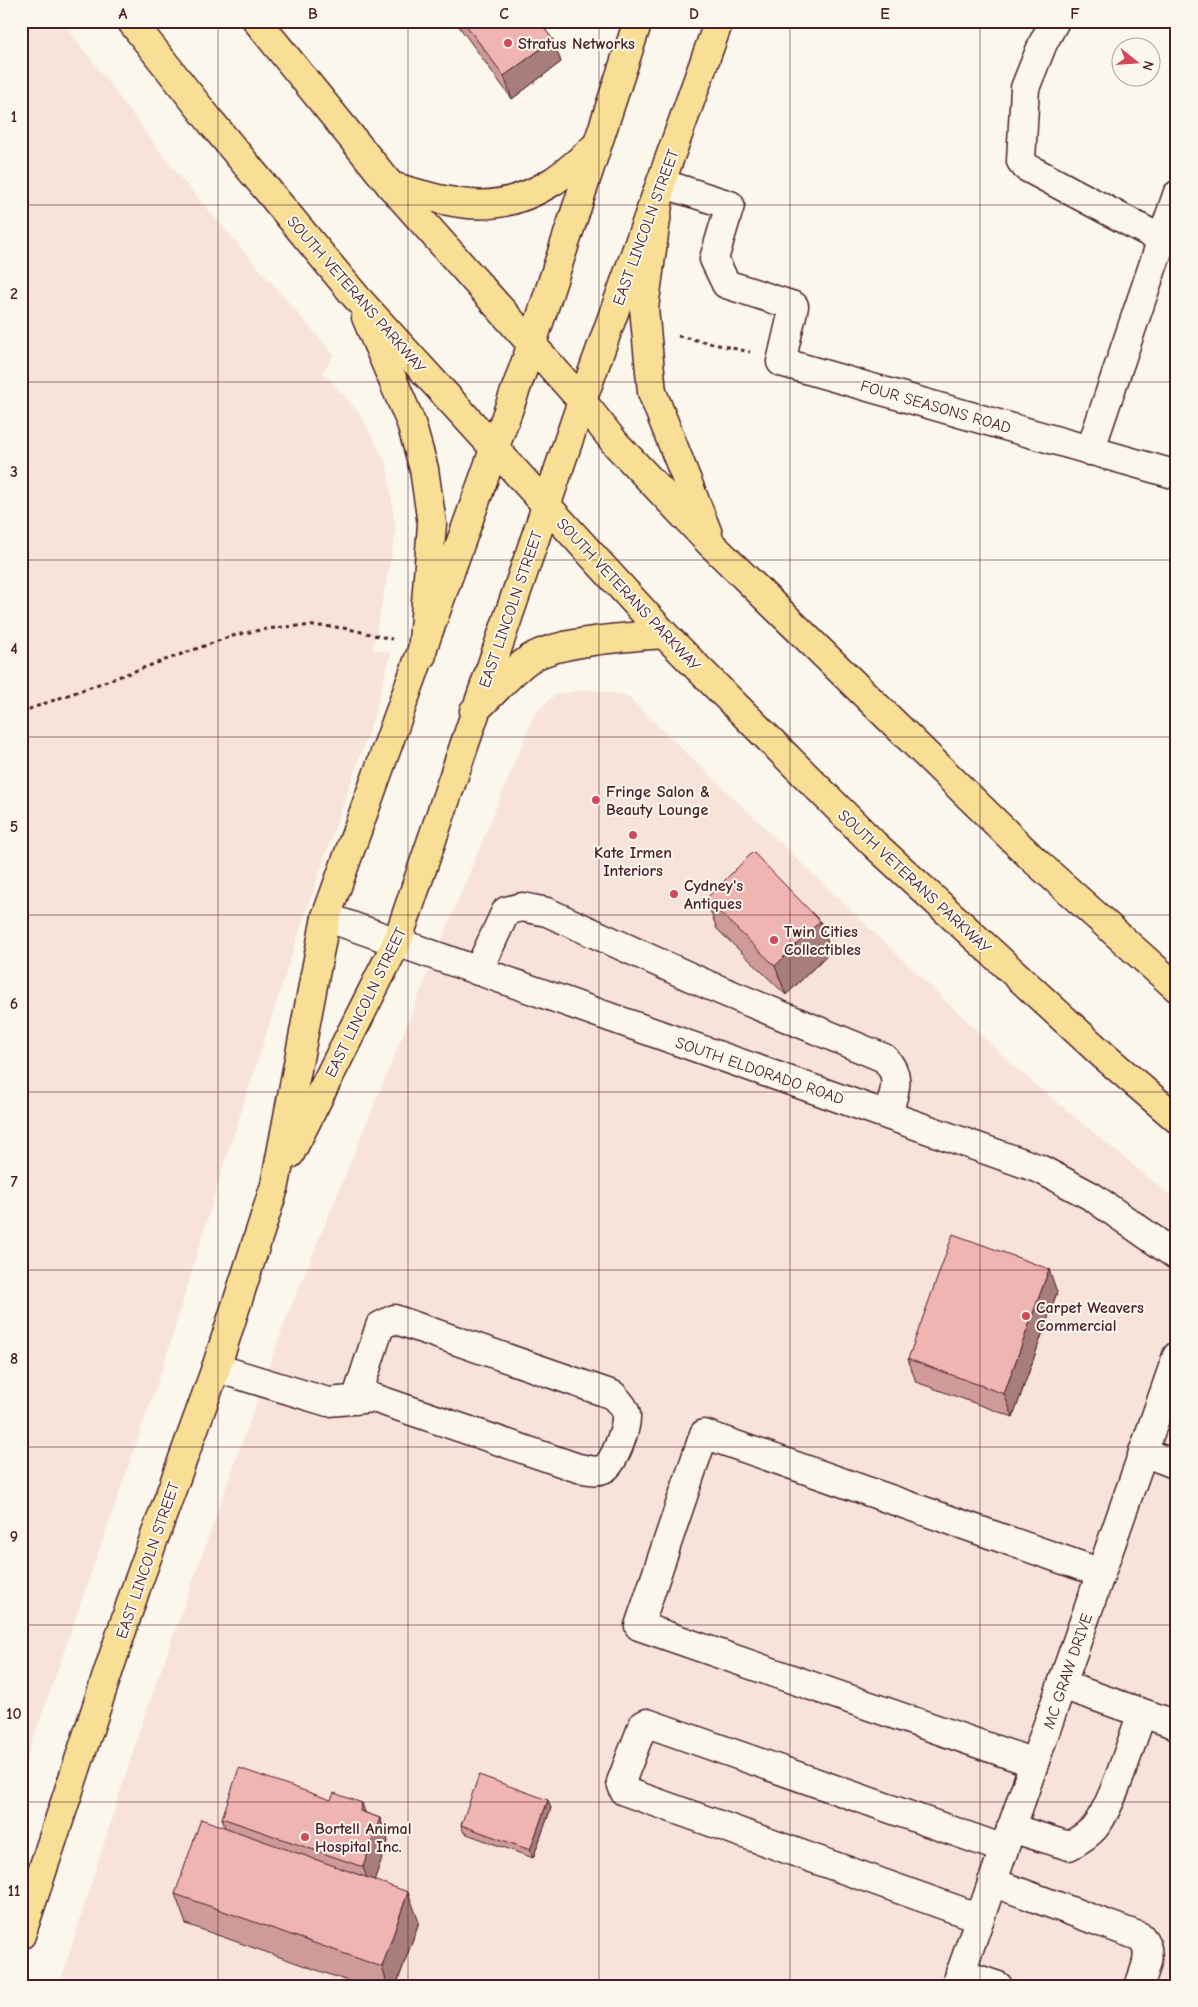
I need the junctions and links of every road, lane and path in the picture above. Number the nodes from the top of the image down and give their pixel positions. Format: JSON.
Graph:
{"nodes":[{"id":1,"x":131,"y":21,"type":"edge"},
{"id":2,"x":257,"y":21,"type":"edge"},
{"id":3,"x":638,"y":21,"type":"edge"},
{"id":4,"x":719,"y":21,"type":"edge"},
{"id":5,"x":1056,"y":21,"type":"edge"},
{"id":6,"x":596,"y":146,"type":"junction"},
{"id":7,"x":661,"y":183,"type":"junction"},
{"id":8,"x":391,"y":186,"type":"junction"},
{"id":9,"x":1177,"y":195,"type":"edge"},
{"id":10,"x":1161,"y":239,"type":"junction"},
{"id":11,"x":356,"y":298,"type":"junction"},
{"id":12,"x":672,"y":334,"type":"dead end"},
{"id":13,"x":532,"y":344,"type":"junction"},
{"id":14,"x":781,"y":362,"type":"junction"},
{"id":15,"x":582,"y":401,"type":"junction"},
{"id":16,"x":495,"y":447,"type":"junction"},
{"id":17,"x":1090,"y":450,"type":"junction"},
{"id":18,"x":1177,"y":475,"type":"edge"},
{"id":19,"x":547,"y":504,"type":"junction"},
{"id":20,"x":712,"y":545,"type":"junction"},
{"id":21,"x":664,"y":634,"type":"junction"},
{"id":22,"x":393,"y":639,"type":"dead end"},
{"id":23,"x":422,"y":655,"type":"junction"},
{"id":24,"x":474,"y":711,"type":"junction"},
{"id":25,"x":21,"y":712,"type":"edge"},
{"id":26,"x":326,"y":917,"type":"junction"},
{"id":27,"x":396,"y":942,"type":"junction"},
{"id":28,"x":478,"y":971,"type":"junction"},
{"id":29,"x":1177,"y":988,"type":"edge"},
{"id":30,"x":888,"y":1115,"type":"junction"},
{"id":31,"x":1177,"y":1119,"type":"edge"},
{"id":32,"x":275,"y":1185,"type":"junction"},
{"id":33,"x":1177,"y":1256,"type":"edge"},
{"id":34,"x":1177,"y":1356,"type":"edge"},
{"id":35,"x":216,"y":1368,"type":"junction"},
{"id":36,"x":356,"y":1400,"type":"junction"},
{"id":37,"x":1143,"y":1452,"type":"junction"},
{"id":38,"x":1177,"y":1465,"type":"edge"},
{"id":39,"x":1101,"y":1573,"type":"junction"},
{"id":40,"x":1062,"y":1685,"type":"junction"},
{"id":41,"x":1142,"y":1713,"type":"junction"},
{"id":42,"x":1177,"y":1725,"type":"edge"},
{"id":43,"x":1034,"y":1763,"type":"junction"},
{"id":44,"x":1008,"y":1839,"type":"junction"},
{"id":45,"x":992,"y":1882,"type":"junction"},
{"id":46,"x":980,"y":1918,"type":"junction"},
{"id":47,"x":21,"y":1935,"type":"edge"},
{"id":48,"x":958,"y":1979,"type":"edge"},
{"id":49,"x":998,"y":1986,"type":"edge"},
{"id":50,"x":1139,"y":1986,"type":"edge"}],
"edges":[{"from":1,"to":11,"type":"main road","name":"SOUTH VETERANS PARKWAY"},
{"from":2,"to":8,"type":"main road"},
{"from":3,"to":6,"type":"main road","name":"EAST LINCOLN STREET"},
{"from":4,"to":7,"type":"main road","name":"EAST LINCOLN STREET"},
{"from":5,"to":10,"type":"street"},
{"from":6,"to":8,"type":"main road"},
{"from":6,"to":13,"type":"main road","name":"EAST LINCOLN STREET"},
{"from":7,"to":14,"type":"street"},
{"from":7,"to":15,"type":"main road","name":"EAST LINCOLN STREET"},
{"from":7,"to":20,"type":"main road"},
{"from":8,"to":13,"type":"main road"},
{"from":9,"to":10,"type":"street"},
{"from":10,"to":17,"type":"street"},
{"from":11,"to":16,"type":"main road","name":"SOUTH VETERANS PARKWAY"},
{"from":11,"to":23,"type":"main road"},
{"from":12,"to":14,"type":"path"},
{"from":13,"to":15,"type":"main road"},
{"from":13,"to":16,"type":"main road","name":"EAST LINCOLN STREET"},
{"from":14,"to":17,"type":"street","name":"FOUR SEASONS ROAD"},
{"from":15,"to":19,"type":"main road","name":"EAST LINCOLN STREET"},
{"from":15,"to":20,"type":"main road"},
{"from":16,"to":19,"type":"main road","name":"SOUTH VETERANS PARKWAY"},
{"from":16,"to":23,"type":"main road","name":"EAST LINCOLN STREET"},
{"from":17,"to":18,"type":"street","name":"FOUR SEASONS ROAD"},
{"from":19,"to":21,"type":"main road","name":"SOUTH VETERANS PARKWAY"},
{"from":19,"to":24,"type":"main road","name":"EAST LINCOLN STREET"},
{"from":20,"to":29,"type":"main road"},
{"from":21,"to":24,"type":"main road"},
{"from":21,"to":31,"type":"main road","name":"SOUTH VETERANS PARKWAY"},
{"from":22,"to":25,"type":"path"},
{"from":23,"to":26,"type":"main road","name":"EAST LINCOLN STREET"},
{"from":24,"to":27,"type":"main road","name":"EAST LINCOLN STREET"},
{"from":26,"to":27,"type":"street","name":"SOUTH ELDORADO ROAD"},
{"from":26,"to":32,"type":"main road","name":"EAST LINCOLN STREET"},
{"from":27,"to":28,"type":"street","name":"SOUTH ELDORADO ROAD"},
{"from":27,"to":32,"type":"main road","name":"EAST LINCOLN STREET"},
{"from":28,"to":30,"type":"street","name":"SOUTH ELDORADO ROAD"},
{"from":28,"to":30,"type":"street"},
{"from":30,"to":33,"type":"street","name":"SOUTH ELDORADO ROAD"},
{"from":32,"to":35,"type":"main road","name":"EAST LINCOLN STREET"},
{"from":34,"to":37,"type":"street","name":"MC GRAW DRIVE"},
{"from":35,"to":36,"type":"street"},
{"from":35,"to":47,"type":"main road","name":"EAST LINCOLN STREET"},
{"from":36,"to":36,"type":"street"},
{"from":37,"to":38,"type":"street"},
{"from":37,"to":39,"type":"street","name":"MC GRAW DRIVE"},
{"from":39,"to":40,"type":"street","name":"MC GRAW DRIVE"},
{"from":39,"to":43,"type":"street"},
{"from":40,"to":41,"type":"street"},
{"from":40,"to":43,"type":"street","name":"MC GRAW DRIVE"},
{"from":41,"to":42,"type":"street"},
{"from":41,"to":44,"type":"street"},
{"from":43,"to":44,"type":"street","name":"MC GRAW DRIVE"},
{"from":44,"to":45,"type":"street","name":"MC GRAW DRIVE"},
{"from":44,"to":46,"type":"street"},
{"from":45,"to":46,"type":"street","name":"MC GRAW DRIVE"},
{"from":45,"to":50,"type":"street"},
{"from":46,"to":48,"type":"street","name":"MC GRAW DRIVE"},
{"from":48,"to":49,"type":"street"}]}
